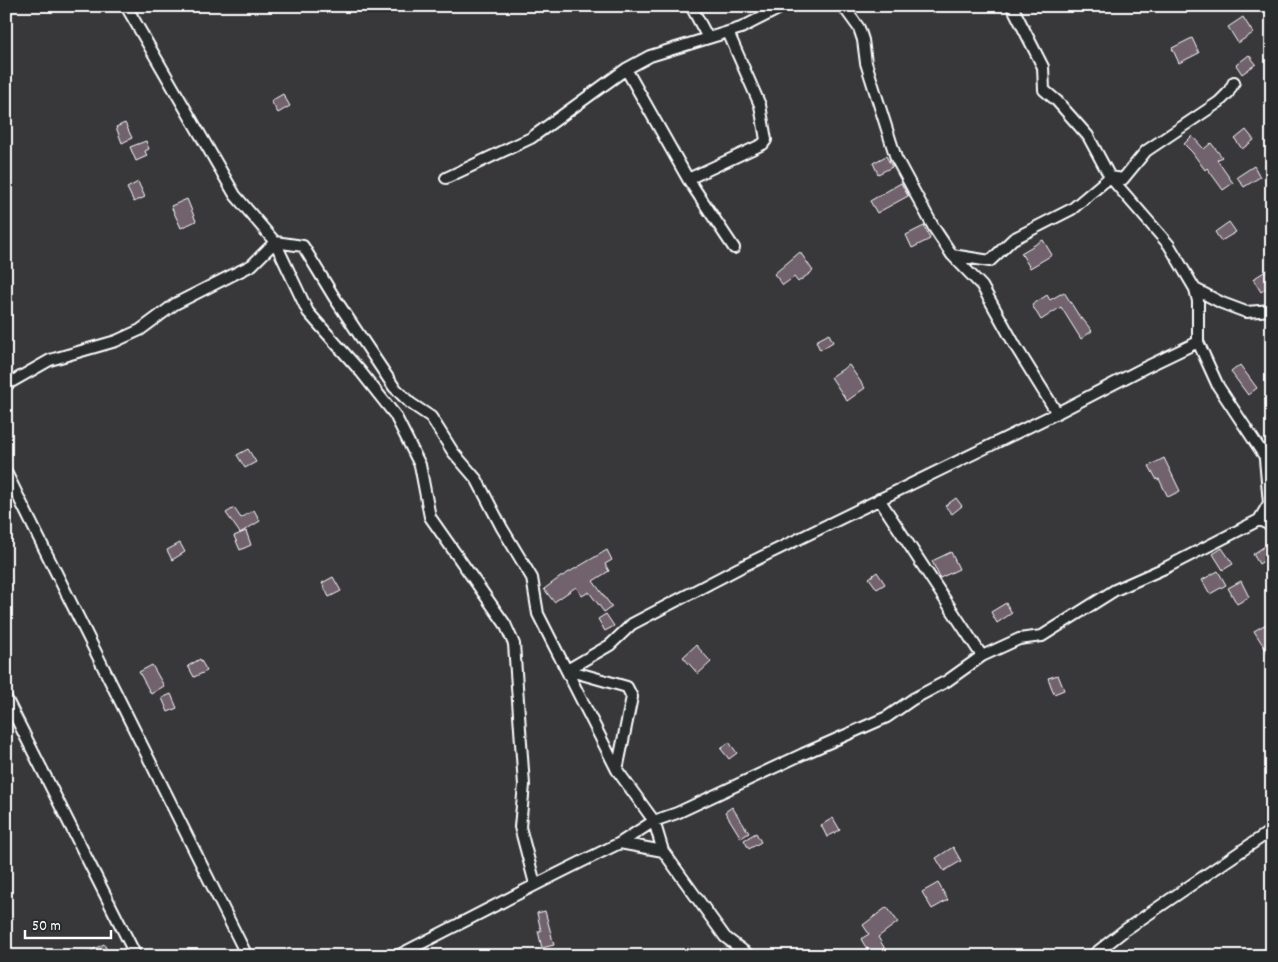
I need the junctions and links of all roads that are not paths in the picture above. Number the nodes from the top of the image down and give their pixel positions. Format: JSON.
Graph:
{"nodes":[{"id":1,"x":126,"y":6,"type":"edge"},
{"id":2,"x":691,"y":6,"type":"edge"},
{"id":3,"x":784,"y":6,"type":"edge"},
{"id":4,"x":843,"y":6,"type":"edge"},
{"id":5,"x":1012,"y":6,"type":"edge"},
{"id":6,"x":728,"y":32,"type":"junction"},
{"id":7,"x":708,"y":38,"type":"junction"},
{"id":8,"x":626,"y":69,"type":"junction"},
{"id":9,"x":1234,"y":82,"type":"dead end"},
{"id":10,"x":1110,"y":177,"type":"junction"},
{"id":11,"x":446,"y":178,"type":"dead end"},
{"id":12,"x":688,"y":179,"type":"junction"},
{"id":13,"x":275,"y":242,"type":"junction"},
{"id":14,"x":734,"y":248,"type":"dead end"},
{"id":15,"x":952,"y":255,"type":"junction"},
{"id":16,"x":1196,"y":289,"type":"junction"},
{"id":17,"x":1272,"y":310,"type":"edge"},
{"id":18,"x":1198,"y":342,"type":"junction"},
{"id":19,"x":6,"y":385,"type":"edge"},
{"id":20,"x":394,"y":387,"type":"junction"},
{"id":21,"x":1057,"y":413,"type":"junction"},
{"id":22,"x":395,"y":415,"type":"junction"},
{"id":23,"x":1269,"y":463,"type":"edge"},
{"id":24,"x":6,"y":472,"type":"edge"},
{"id":25,"x":879,"y":499,"type":"junction"},
{"id":26,"x":1259,"y":520,"type":"junction"},
{"id":27,"x":1272,"y":526,"type":"edge"},
{"id":28,"x":982,"y":656,"type":"junction"},
{"id":29,"x":567,"y":670,"type":"junction"},
{"id":30,"x":6,"y":698,"type":"edge"},
{"id":31,"x":617,"y":770,"type":"junction"},
{"id":32,"x":654,"y":821,"type":"junction"},
{"id":33,"x":1272,"y":830,"type":"edge"},
{"id":34,"x":620,"y":843,"type":"junction"},
{"id":35,"x":663,"y":851,"type":"junction"},
{"id":36,"x":535,"y":884,"type":"junction"},
{"id":37,"x":136,"y":956,"type":"edge"},
{"id":38,"x":247,"y":956,"type":"edge"},
{"id":39,"x":397,"y":956,"type":"edge"},
{"id":40,"x":750,"y":956,"type":"edge"},
{"id":41,"x":1092,"y":956,"type":"edge"}],
"edges":[{"from":1,"to":13,"type":"street"},
{"from":2,"to":7,"type":"street"},
{"from":3,"to":6,"type":"street"},
{"from":4,"to":15,"type":"street"},
{"from":5,"to":10,"type":"street"},
{"from":6,"to":7,"type":"street"},
{"from":6,"to":12,"type":"street"},
{"from":7,"to":8,"type":"street"},
{"from":8,"to":11,"type":"street"},
{"from":8,"to":12,"type":"street"},
{"from":9,"to":10,"type":"street"},
{"from":10,"to":15,"type":"street"},
{"from":10,"to":16,"type":"street"},
{"from":12,"to":14,"type":"street"},
{"from":13,"to":19,"type":"street"},
{"from":13,"to":20,"type":"street"},
{"from":13,"to":22,"type":"street"},
{"from":15,"to":21,"type":"street"},
{"from":16,"to":17,"type":"street"},
{"from":16,"to":18,"type":"street"},
{"from":18,"to":21,"type":"street"},
{"from":18,"to":23,"type":"street"},
{"from":20,"to":22,"type":"street"},
{"from":20,"to":29,"type":"street"},
{"from":21,"to":25,"type":"street"},
{"from":22,"to":36,"type":"street"},
{"from":23,"to":26,"type":"street"},
{"from":24,"to":38,"type":"street"},
{"from":25,"to":28,"type":"street"},
{"from":25,"to":29,"type":"street"},
{"from":26,"to":27,"type":"street"},
{"from":26,"to":28,"type":"street"},
{"from":28,"to":32,"type":"street"},
{"from":29,"to":31,"type":"street"},
{"from":29,"to":31,"type":"street"},
{"from":30,"to":37,"type":"street"},
{"from":31,"to":32,"type":"street"},
{"from":32,"to":34,"type":"street"},
{"from":32,"to":35,"type":"street"},
{"from":33,"to":41,"type":"street"},
{"from":34,"to":35,"type":"street"},
{"from":34,"to":36,"type":"street"},
{"from":35,"to":40,"type":"street"},
{"from":36,"to":39,"type":"street"}]}
